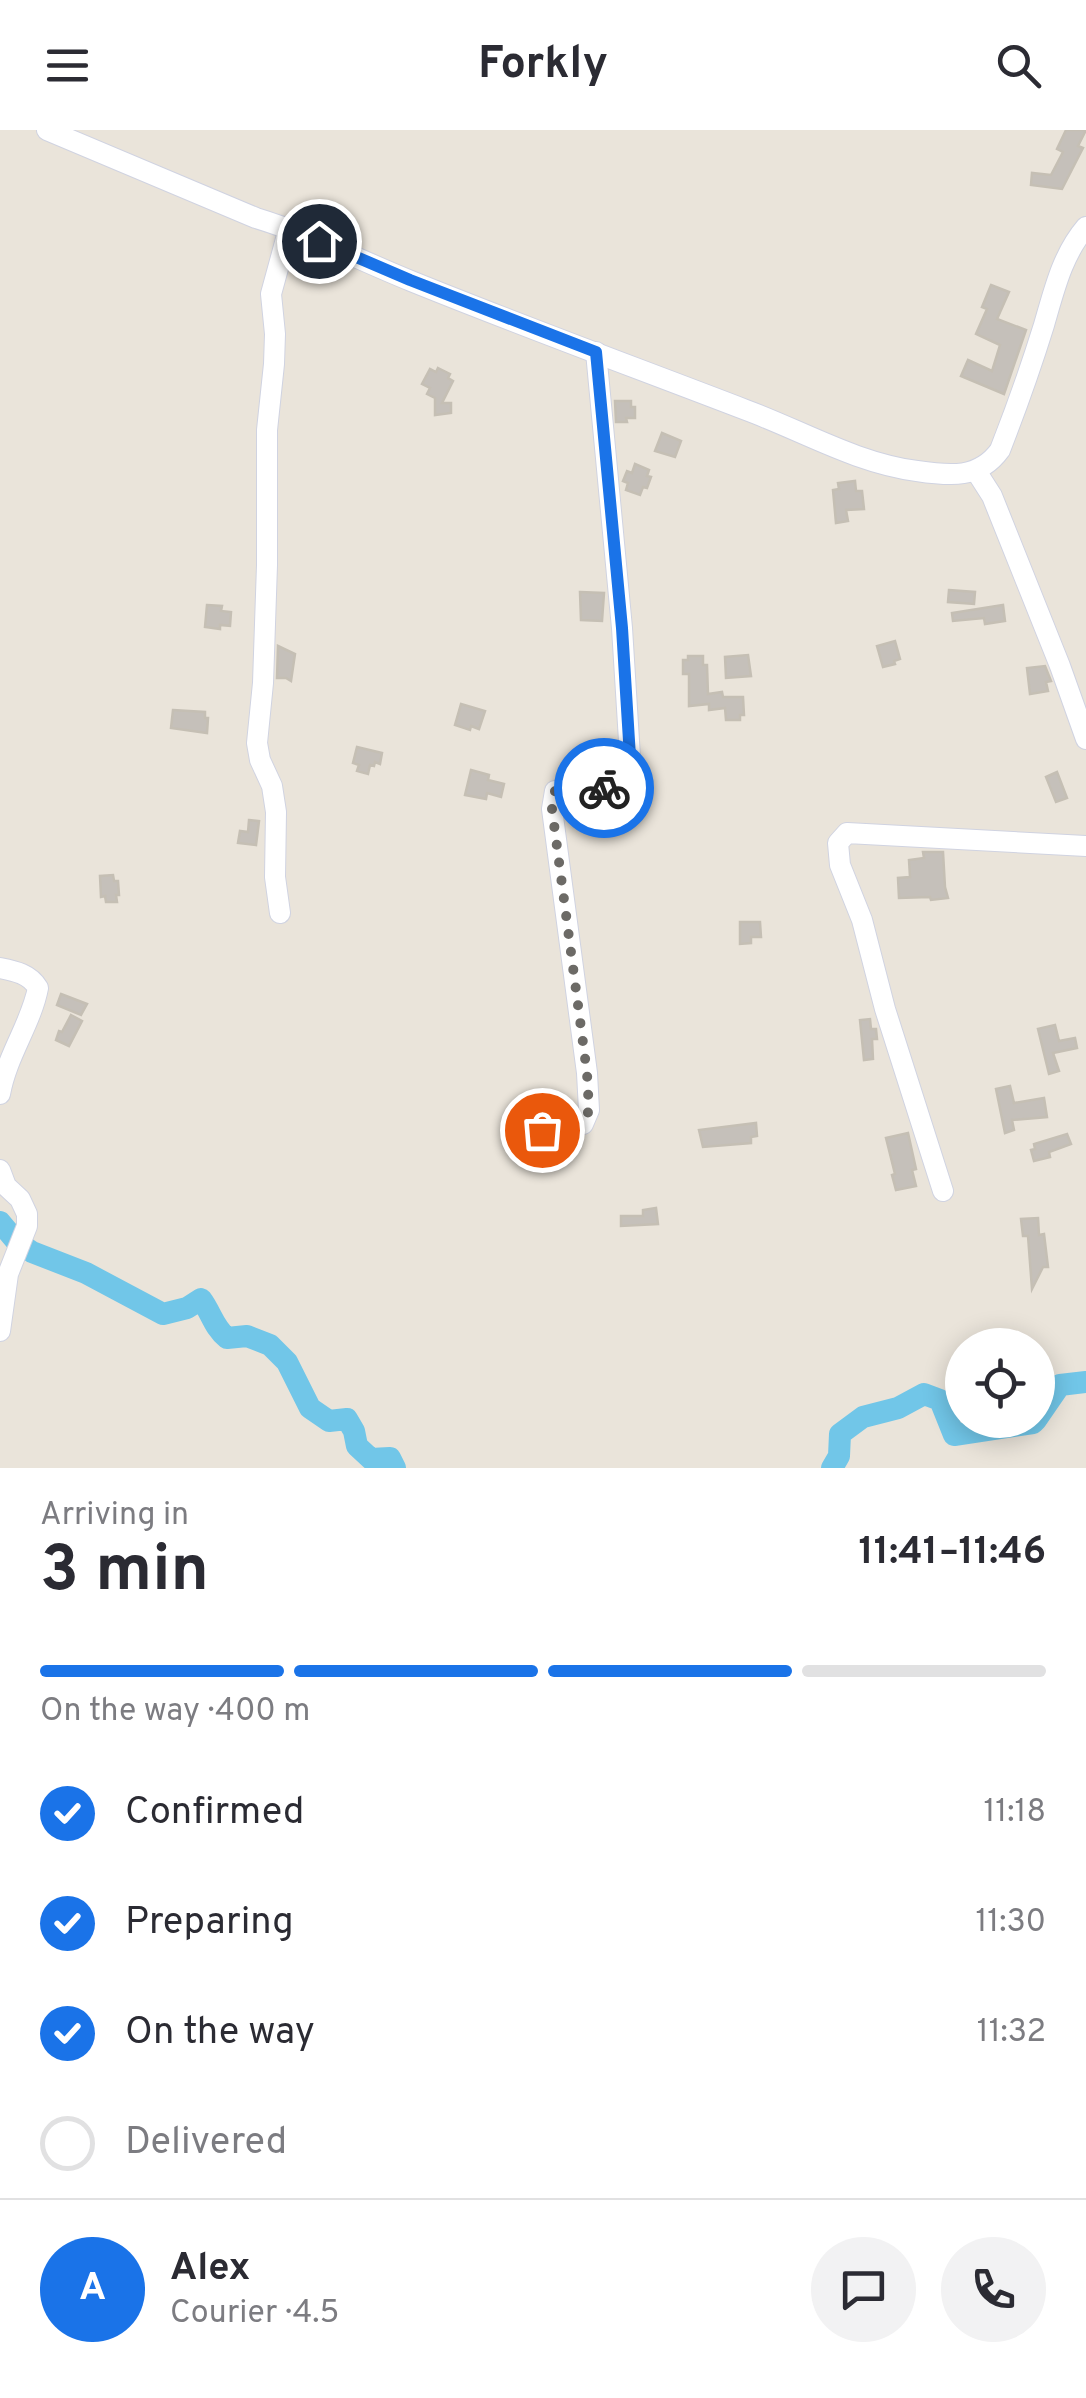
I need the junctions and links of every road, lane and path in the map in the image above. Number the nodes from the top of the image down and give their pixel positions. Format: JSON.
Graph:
{"nodes":[{"id":1,"x":47,"y":130,"type":"edge"},
{"id":2,"x":1086,"y":223,"type":"edge"},
{"id":3,"x":289,"y":228,"type":"junction"},
{"id":4,"x":596,"y":352,"type":"junction"},
{"id":5,"x":976,"y":471,"type":"junction"},
{"id":6,"x":1086,"y":739,"type":"edge"},
{"id":7,"x":1086,"y":846,"type":"edge"},
{"id":8,"x":280,"y":913,"type":"dead end"},
{"id":9,"x":0,"y":968,"type":"edge"},
{"id":10,"x":0,"y":1094,"type":"edge"},
{"id":11,"x":518,"y":1133,"type":"dead end"},
{"id":12,"x":0,"y":1170,"type":"edge"},
{"id":13,"x":943,"y":1191,"type":"dead end"},
{"id":14,"x":0,"y":1331,"type":"edge"}],
"edges":[{"from":1,"to":3,"type":"street"},
{"from":2,"to":5,"type":"street"},
{"from":3,"to":4,"type":"street"},
{"from":3,"to":8,"type":"street"},
{"from":4,"to":5,"type":"street"},
{"from":4,"to":11,"type":"street"},
{"from":5,"to":6,"type":"street"},
{"from":7,"to":13,"type":"street"},
{"from":9,"to":10,"type":"street"},
{"from":12,"to":14,"type":"street"}]}
